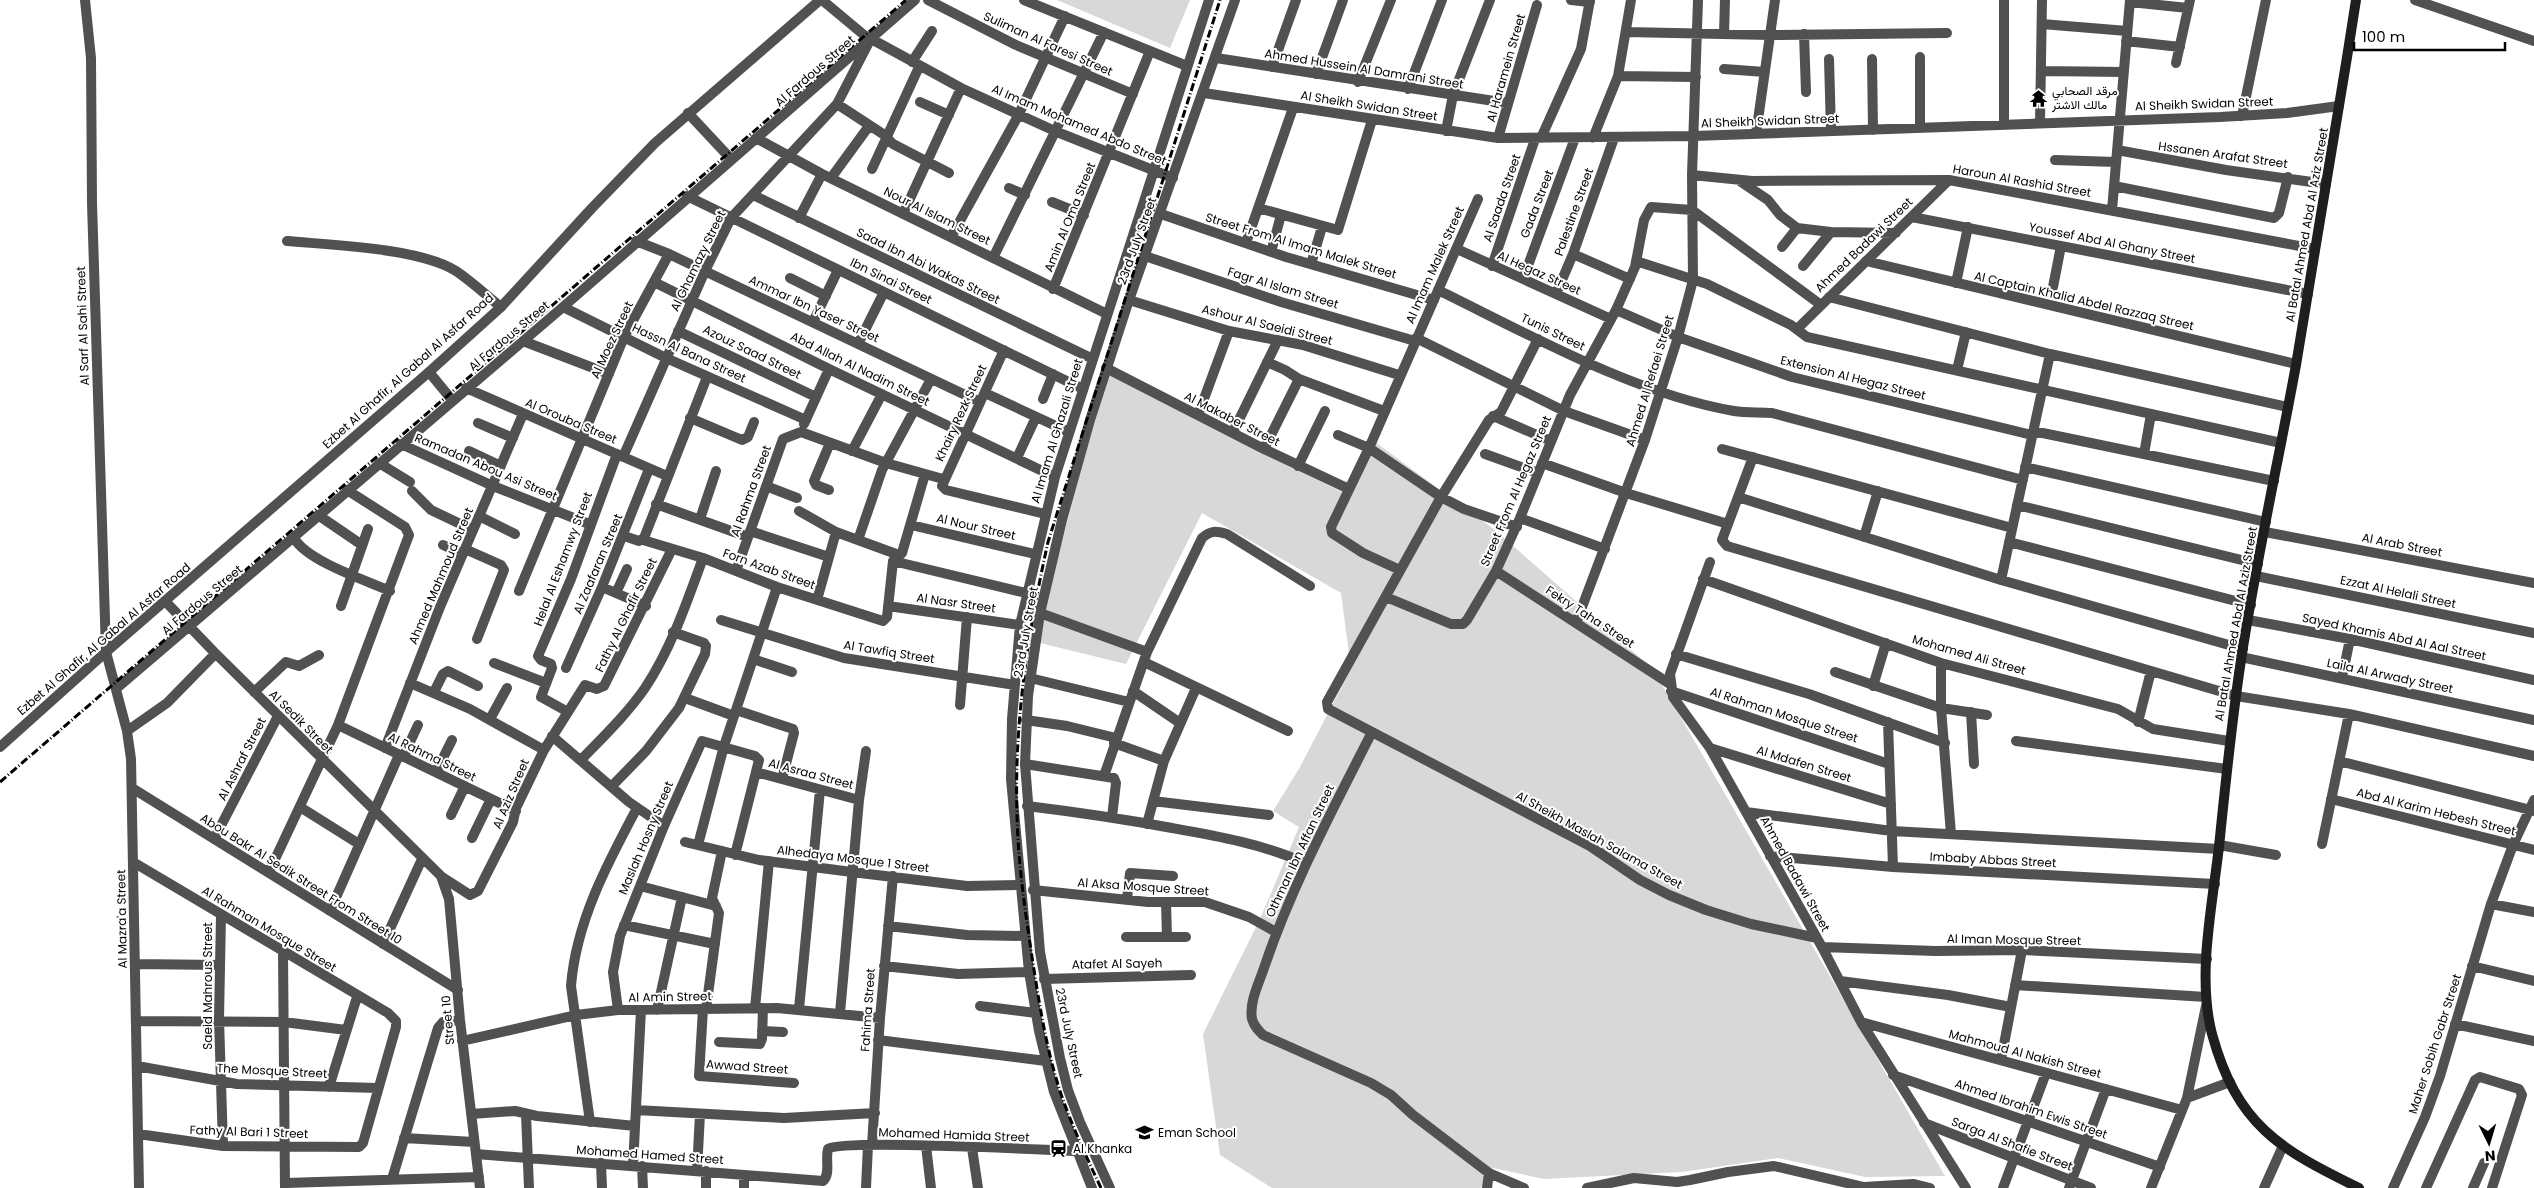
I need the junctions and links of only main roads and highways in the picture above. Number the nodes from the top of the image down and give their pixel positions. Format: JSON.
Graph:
{"nodes":[{"id":1,"x":2356,"y":0,"type":"edge"},
{"id":2,"x":2359,"y":1188,"type":"edge"}],
"edges":[{"from":1,"to":2,"type":"main road","name":"Al Batal Ahmed Abd Al Aziz Street"}]}
